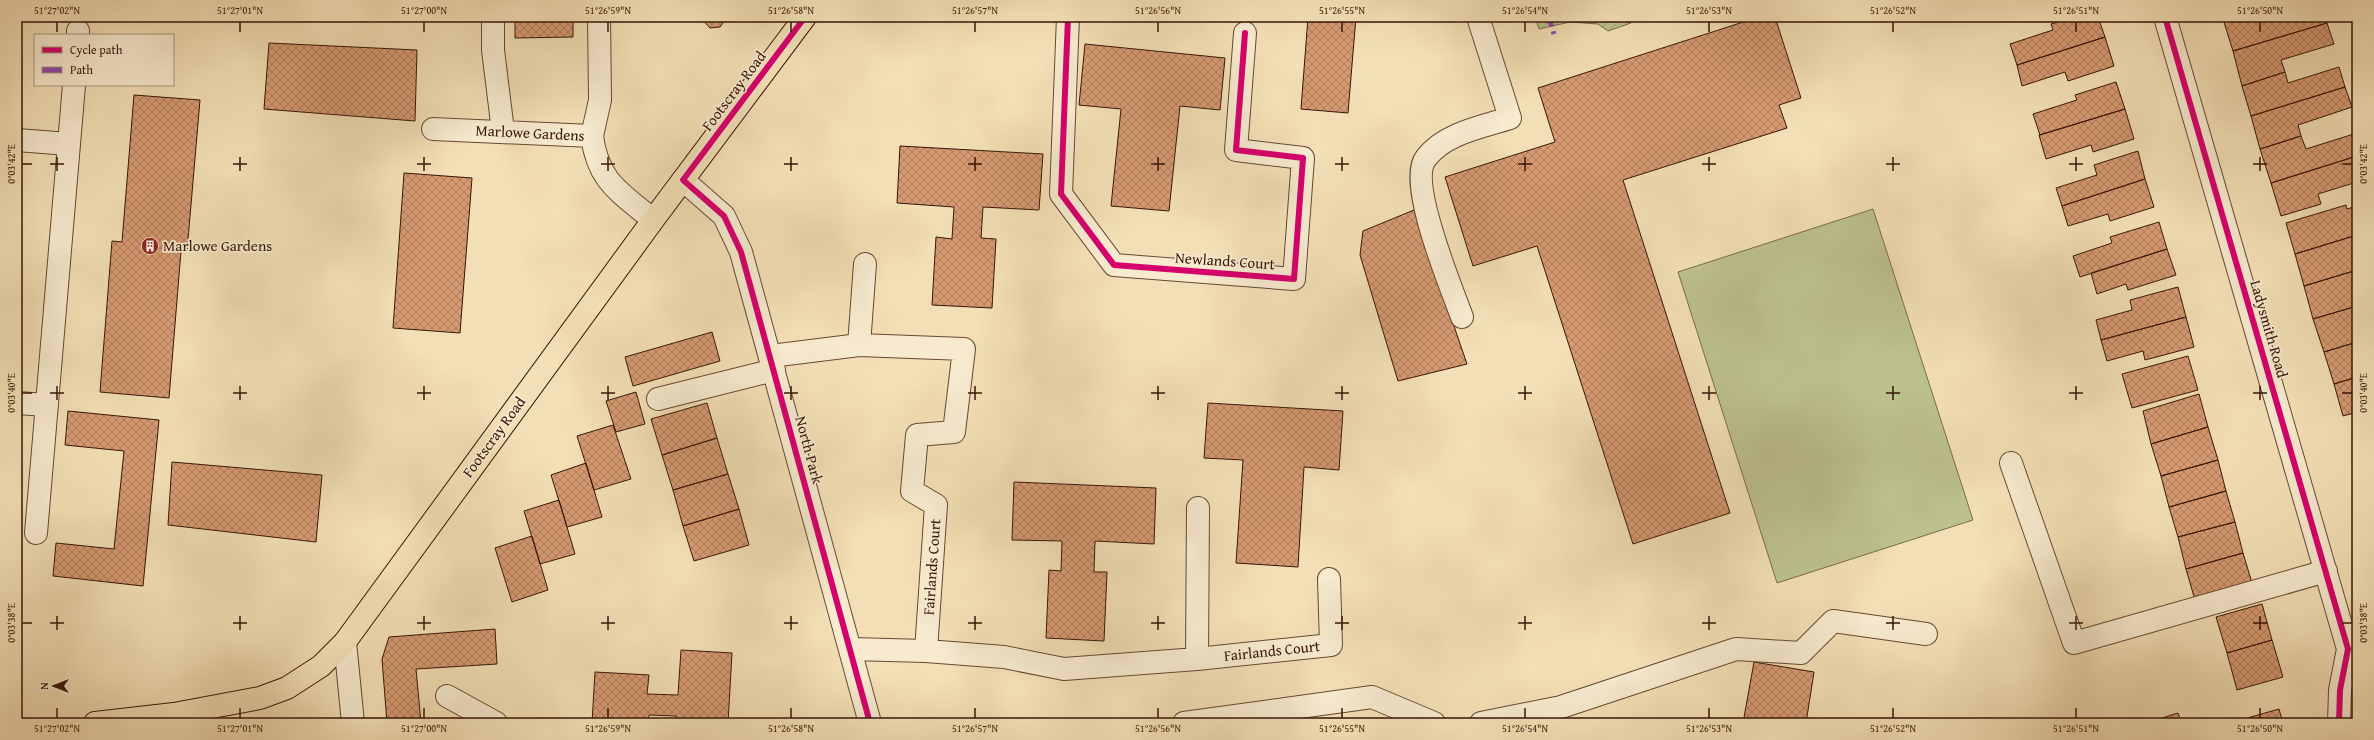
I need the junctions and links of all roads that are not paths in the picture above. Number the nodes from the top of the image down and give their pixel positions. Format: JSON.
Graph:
{"nodes":[{"id":1,"x":493,"y":17,"type":"edge"},
{"id":2,"x":599,"y":17,"type":"edge"},
{"id":3,"x":805,"y":17,"type":"edge"},
{"id":4,"x":1068,"y":17,"type":"edge"},
{"id":5,"x":1478,"y":17,"type":"edge"},
{"id":6,"x":2165,"y":17,"type":"edge"},
{"id":7,"x":1245,"y":33,"type":"dead end"},
{"id":8,"x":74,"y":86,"type":"edge"},
{"id":9,"x":433,"y":129,"type":"dead end"},
{"id":10,"x":503,"y":131,"type":"junction"},
{"id":11,"x":592,"y":136,"type":"junction"},
{"id":12,"x":17,"y":140,"type":"edge"},
{"id":13,"x":68,"y":144,"type":"junction"},
{"id":14,"x":683,"y":180,"type":"junction"},
{"id":15,"x":653,"y":220,"type":"junction"},
{"id":16,"x":866,"y":264,"type":"dead end"},
{"id":17,"x":1462,"y":317,"type":"dead end"},
{"id":18,"x":859,"y":345,"type":"junction"},
{"id":19,"x":773,"y":363,"type":"junction"},
{"id":20,"x":658,"y":399,"type":"dead end"},
{"id":21,"x":17,"y":402,"type":"edge"},
{"id":22,"x":47,"y":405,"type":"junction"},
{"id":23,"x":2011,"y":462,"type":"dead end"},
{"id":24,"x":1198,"y":508,"type":"dead end"},
{"id":25,"x":36,"y":533,"type":"dead end"},
{"id":26,"x":2326,"y":571,"type":"junction"},
{"id":27,"x":1329,"y":579,"type":"dead end"},
{"id":28,"x":1926,"y":634,"type":"dead end"},
{"id":29,"x":345,"y":642,"type":"junction"},
{"id":30,"x":2353,"y":647,"type":"edge"},
{"id":31,"x":851,"y":649,"type":"junction"},
{"id":32,"x":926,"y":651,"type":"junction"},
{"id":33,"x":1197,"y":660,"type":"junction"},
{"id":34,"x":447,"y":696,"type":"dead end"},
{"id":35,"x":176,"y":718,"type":"edge"},
{"id":36,"x":95,"y":723,"type":"edge"},
{"id":37,"x":353,"y":723,"type":"edge"},
{"id":38,"x":496,"y":723,"type":"edge"},
{"id":39,"x":870,"y":723,"type":"edge"},
{"id":40,"x":1184,"y":723,"type":"edge"},
{"id":41,"x":1434,"y":723,"type":"edge"},
{"id":42,"x":1482,"y":723,"type":"edge"},
{"id":43,"x":2339,"y":723,"type":"edge"}],
"edges":[{"from":1,"to":10,"type":"street"},
{"from":2,"to":11,"type":"street"},
{"from":3,"to":14,"type":"main road","name":"Footscray Road"},
{"from":4,"to":7,"type":"street","name":"Newlands Court"},
{"from":5,"to":17,"type":"street"},
{"from":6,"to":26,"type":"street","name":"Ladysmith Road"},
{"from":8,"to":13,"type":"street"},
{"from":9,"to":10,"type":"street","name":"Marlowe Gardens"},
{"from":10,"to":11,"type":"street","name":"Marlowe Gardens"},
{"from":11,"to":15,"type":"street","name":"Marlowe Gardens"},
{"from":12,"to":13,"type":"street"},
{"from":13,"to":22,"type":"street"},
{"from":14,"to":15,"type":"main road","name":"Footscray Road"},
{"from":14,"to":19,"type":"street","name":"North Park"},
{"from":15,"to":29,"type":"main road","name":"Footscray Road"},
{"from":16,"to":18,"type":"street"},
{"from":18,"to":19,"type":"street","name":"Fairlands Court"},
{"from":18,"to":32,"type":"street","name":"Fairlands Court"},
{"from":19,"to":20,"type":"street","name":"Fairlands Court"},
{"from":19,"to":31,"type":"street","name":"North Park"},
{"from":21,"to":22,"type":"street"},
{"from":22,"to":25,"type":"street"},
{"from":23,"to":26,"type":"street"},
{"from":24,"to":33,"type":"street"},
{"from":26,"to":30,"type":"street","name":"Ladysmith Road"},
{"from":27,"to":33,"type":"street","name":"Fairlands Court"},
{"from":28,"to":42,"type":"street"},
{"from":29,"to":35,"type":"main road","name":"Footscray Road"},
{"from":29,"to":37,"type":"street"},
{"from":30,"to":43,"type":"street"},
{"from":31,"to":32,"type":"street","name":"Fairlands Court"},
{"from":31,"to":39,"type":"street","name":"North Park"},
{"from":32,"to":33,"type":"street","name":"Fairlands Court"},
{"from":34,"to":38,"type":"street"},
{"from":35,"to":36,"type":"main road","name":"Footscray Road"},
{"from":40,"to":41,"type":"street"}]}
